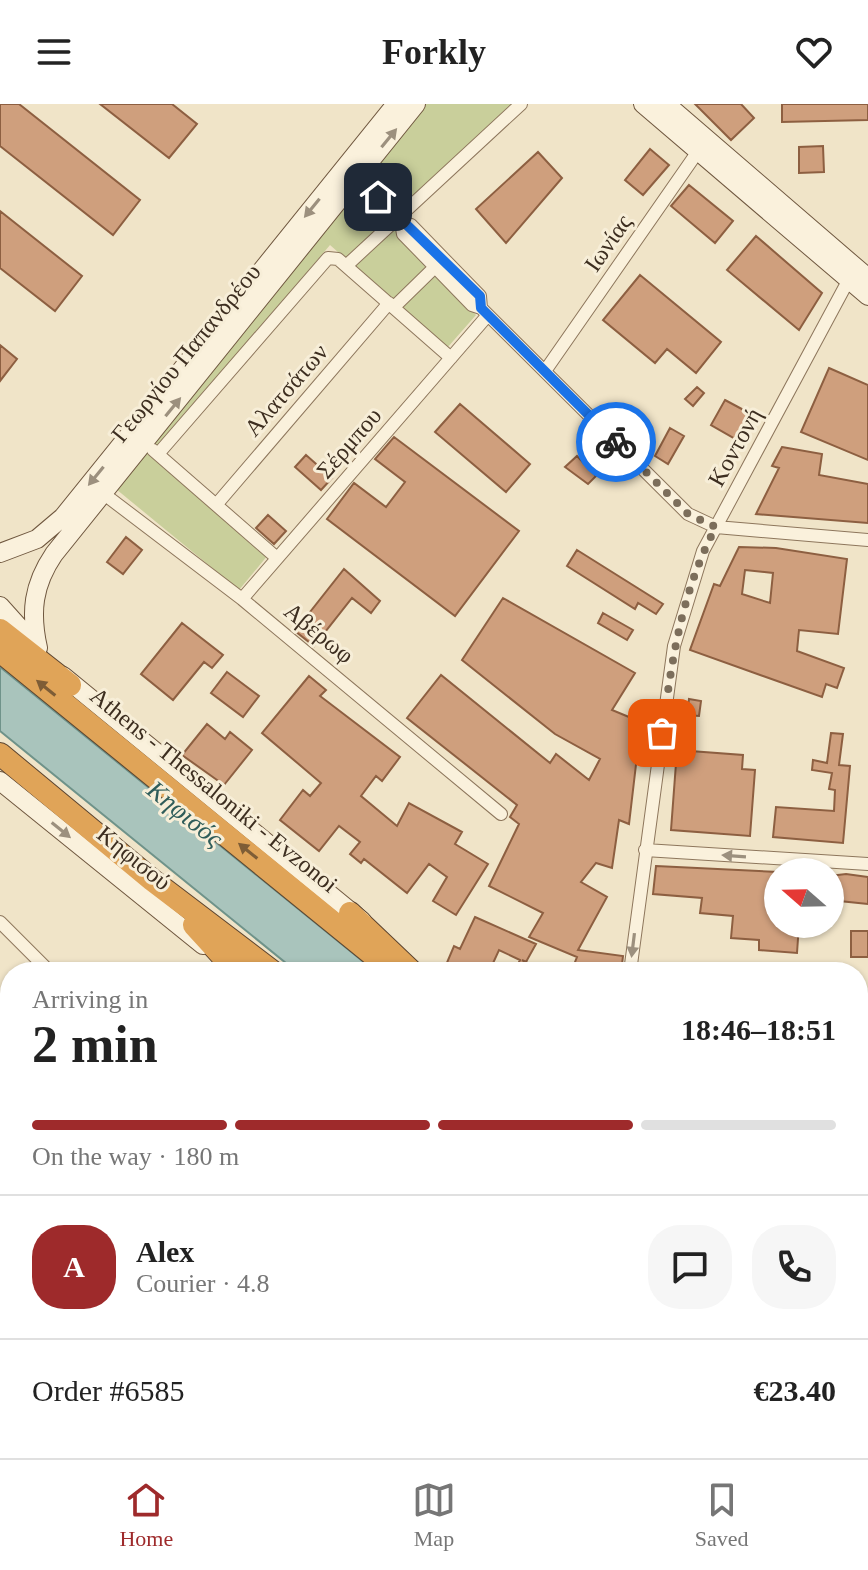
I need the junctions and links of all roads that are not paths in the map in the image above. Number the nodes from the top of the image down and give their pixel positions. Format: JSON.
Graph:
{"nodes":[{"id":1,"x":396,"y":104,"type":"edge"},
{"id":2,"x":416,"y":104,"type":"edge"},
{"id":3,"x":521,"y":104,"type":"edge"},
{"id":4,"x":643,"y":104,"type":"edge"},
{"id":5,"x":666,"y":104,"type":"edge"},
{"id":6,"x":702,"y":145,"type":"junction"},
{"id":7,"x":359,"y":176,"type":"junction"},
{"id":8,"x":400,"y":220,"type":"junction"},
{"id":9,"x":346,"y":266,"type":"junction"},
{"id":10,"x":435,"y":267,"type":"junction"},
{"id":11,"x":868,"y":278,"type":"edge"},
{"id":12,"x":848,"y":281,"type":"junction"},
{"id":13,"x":868,"y":296,"type":"edge"},
{"id":14,"x":392,"y":305,"type":"junction"},
{"id":15,"x":485,"y":311,"type":"junction"},
{"id":16,"x":451,"y":358,"type":"junction"},
{"id":17,"x":545,"y":371,"type":"junction"},
{"id":18,"x":151,"y":449,"type":"junction"},
{"id":19,"x":104,"y":494,"type":"junction"},
{"id":20,"x":216,"y":505,"type":"junction"},
{"id":21,"x":716,"y":527,"type":"junction"},
{"id":22,"x":868,"y":540,"type":"edge"},
{"id":23,"x":0,"y":553,"type":"edge"},
{"id":24,"x":277,"y":558,"type":"junction"},
{"id":25,"x":242,"y":599,"type":"junction"},
{"id":26,"x":0,"y":606,"type":"edge"},
{"id":27,"x":0,"y":630,"type":"edge"},
{"id":28,"x":38,"y":648,"type":"junction"},
{"id":29,"x":0,"y":651,"type":"edge"},
{"id":30,"x":70,"y":685,"type":"junction"},
{"id":31,"x":0,"y":754,"type":"edge"},
{"id":32,"x":0,"y":781,"type":"edge"},
{"id":33,"x":501,"y":814,"type":"dead end"},
{"id":34,"x":645,"y":850,"type":"junction"},
{"id":35,"x":868,"y":864,"type":"edge"},
{"id":36,"x":152,"y":880,"type":"junction"},
{"id":37,"x":350,"y":913,"type":"junction"},
{"id":38,"x":0,"y":922,"type":"edge"},
{"id":39,"x":40,"y":962,"type":"edge"},
{"id":40,"x":225,"y":962,"type":"edge"},
{"id":41,"x":228,"y":962,"type":"edge"},
{"id":42,"x":260,"y":962,"type":"edge"},
{"id":43,"x":382,"y":962,"type":"edge"},
{"id":44,"x":401,"y":962,"type":"edge"},
{"id":45,"x":414,"y":962,"type":"edge"},
{"id":46,"x":631,"y":962,"type":"edge"}],
"edges":[{"from":1,"to":23,"type":"street","name":"Γεωργίου Παπανδρέου","one_way":true},
{"from":7,"to":2,"type":"street","name":"Γεωργίου Παπανδρέου","one_way":true},
{"from":3,"to":8,"type":"street"},
{"from":4,"to":6,"type":"street"},
{"from":5,"to":6,"type":"street"},
{"from":6,"to":11,"type":"street"},
{"from":6,"to":12,"type":"street"},
{"from":6,"to":17,"type":"street","name":"Ιωνίας"},
{"from":7,"to":8,"type":"street"},
{"from":18,"to":7,"type":"street","name":"Γεωργίου Παπανδρέου","one_way":true},
{"from":8,"to":9,"type":"street"},
{"from":8,"to":10,"type":"street"},
{"from":8,"to":15,"type":"street"},
{"from":9,"to":14,"type":"street"},
{"from":9,"to":18,"type":"street"},
{"from":10,"to":14,"type":"street","name":"Αλατσάτων"},
{"from":10,"to":15,"type":"street"},
{"from":12,"to":13,"type":"street"},
{"from":12,"to":21,"type":"street","name":"Κοντονή"},
{"from":14,"to":16,"type":"street"},
{"from":14,"to":20,"type":"street","name":"Αλατσάτων"},
{"from":15,"to":16,"type":"street","name":"Σέρμπου"},
{"from":15,"to":17,"type":"street"},
{"from":16,"to":24,"type":"street","name":"Σέρμπου"},
{"from":17,"to":21,"type":"street"},
{"from":18,"to":19,"type":"street","name":"Γεωργίου Παπανδρέου"},
{"from":18,"to":20,"type":"street"},
{"from":19,"to":25,"type":"street","name":"Αβέρωφ"},
{"from":19,"to":28,"type":"street","name":"Γεωργίου Παπανδρέου"},
{"from":20,"to":24,"type":"street"},
{"from":21,"to":22,"type":"street"},
{"from":21,"to":34,"type":"street","name":"Κοντονή"},
{"from":24,"to":25,"type":"street","name":"Σέρμπου"},
{"from":25,"to":33,"type":"street","name":"Αβέρωφ"},
{"from":26,"to":28,"type":"street"},
{"from":27,"to":30,"type":"highway"},
{"from":28,"to":30,"type":"street"},
{"from":43,"to":29,"type":"highway","name":"Athens - Thessaloniki - Evzonoi","one_way":true},
{"from":30,"to":37,"type":"street"},
{"from":31,"to":36,"type":"highway"},
{"from":32,"to":40,"type":"street","name":"Κηφισού","one_way":true},
{"from":35,"to":34,"type":"street","one_way":true},
{"from":34,"to":46,"type":"street","name":"Κοντονή","one_way":true},
{"from":36,"to":41,"type":"highway"},
{"from":36,"to":42,"type":"highway"},
{"from":37,"to":44,"type":"highway"},
{"from":37,"to":45,"type":"street"},
{"from":38,"to":39,"type":"street"}]}
